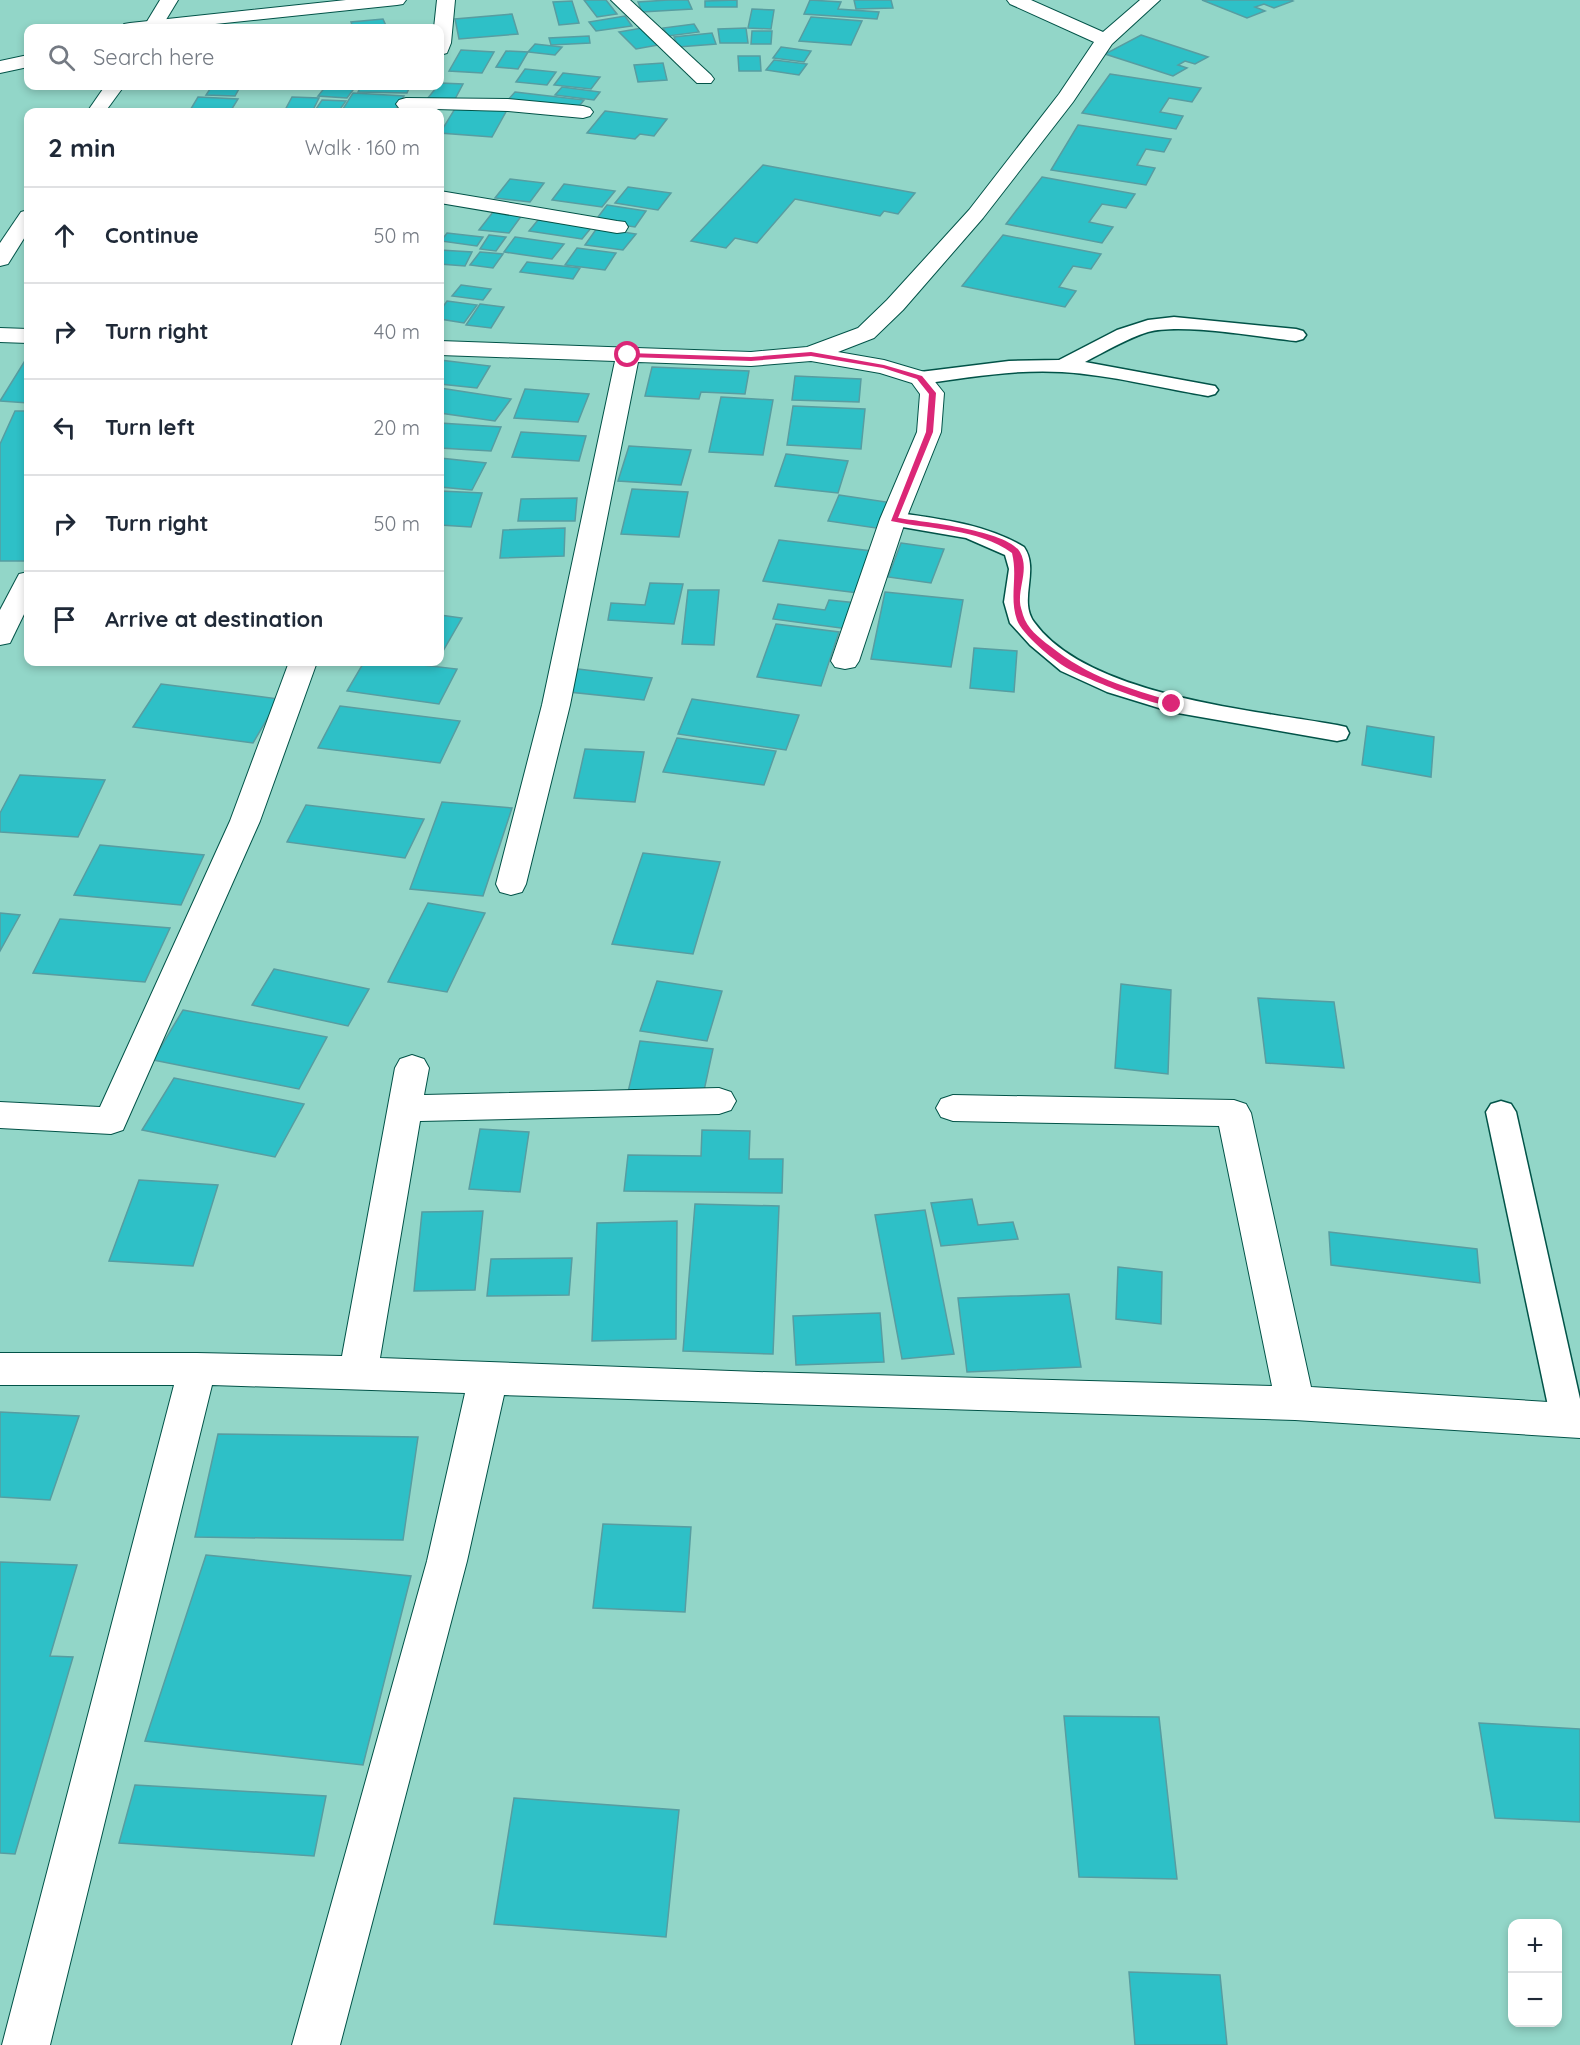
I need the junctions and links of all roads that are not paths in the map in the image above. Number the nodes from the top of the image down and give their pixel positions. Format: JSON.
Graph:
{"nodes":[{"id":1,"x":169,"y":0,"type":"edge"},
{"id":2,"x":397,"y":0,"type":"edge"},
{"id":3,"x":446,"y":0,"type":"edge"},
{"id":4,"x":620,"y":0,"type":"edge"},
{"id":5,"x":1016,"y":0,"type":"edge"},
{"id":6,"x":1151,"y":0,"type":"edge"},
{"id":7,"x":153,"y":24,"type":"edge"},
{"id":8,"x":185,"y":24,"type":"edge"},
{"id":9,"x":444,"y":24,"type":"edge"},
{"id":10,"x":1105,"y":40,"type":"junction"},
{"id":11,"x":24,"y":60,"type":"edge"},
{"id":12,"x":0,"y":61,"type":"edge"},
{"id":13,"x":24,"y":61,"type":"edge"},
{"id":14,"x":0,"y":67,"type":"edge"},
{"id":15,"x":704,"y":79,"type":"dead end"},
{"id":16,"x":111,"y":90,"type":"edge"},
{"id":17,"x":416,"y":90,"type":"edge"},
{"id":18,"x":99,"y":108,"type":"edge"},
{"id":19,"x":403,"y":108,"type":"edge"},
{"id":20,"x":583,"y":112,"type":"dead end"},
{"id":21,"x":444,"y":198,"type":"edge"},
{"id":22,"x":24,"y":222,"type":"edge"},
{"id":23,"x":617,"y":227,"type":"dead end"},
{"id":24,"x":0,"y":259,"type":"edge"},
{"id":25,"x":1296,"y":334,"type":"dead end"},
{"id":26,"x":0,"y":335,"type":"edge"},
{"id":27,"x":24,"y":336,"type":"edge"},
{"id":28,"x":444,"y":348,"type":"edge"},
{"id":29,"x":811,"y":354,"type":"junction"},
{"id":30,"x":628,"y":355,"type":"junction"},
{"id":31,"x":1063,"y":366,"type":"junction"},
{"id":32,"x":920,"y":378,"type":"junction"},
{"id":33,"x":1208,"y":390,"type":"dead end"},
{"id":34,"x":893,"y":519,"type":"junction"},
{"id":35,"x":24,"y":588,"type":"edge"},
{"id":36,"x":0,"y":637,"type":"edge"},
{"id":37,"x":845,"y":661,"type":"dead end"},
{"id":38,"x":302,"y":666,"type":"edge"},
{"id":39,"x":1338,"y":733,"type":"dead end"},
{"id":40,"x":511,"y":884,"type":"dead end"},
{"id":41,"x":412,"y":1068,"type":"dead end"},
{"id":42,"x":719,"y":1101,"type":"dead end"},
{"id":43,"x":406,"y":1108,"type":"junction"},
{"id":44,"x":953,"y":1108,"type":"dead end"},
{"id":45,"x":1502,"y":1112,"type":"dead end"},
{"id":46,"x":0,"y":1115,"type":"edge"},
{"id":47,"x":0,"y":1369,"type":"edge"},
{"id":48,"x":197,"y":1369,"type":"junction"},
{"id":49,"x":357,"y":1373,"type":"junction"},
{"id":50,"x":488,"y":1378,"type":"junction"},
{"id":51,"x":1295,"y":1403,"type":"junction"},
{"id":52,"x":1574,"y":1421,"type":"edge"},
{"id":53,"x":26,"y":2045,"type":"edge"},
{"id":54,"x":316,"y":2045,"type":"edge"}],
"edges":[{"from":1,"to":7,"type":"street"},
{"from":2,"to":8,"type":"street"},
{"from":3,"to":9,"type":"street"},
{"from":4,"to":15,"type":"street"},
{"from":5,"to":10,"type":"street"},
{"from":6,"to":10,"type":"street"},
{"from":10,"to":29,"type":"street"},
{"from":11,"to":12,"type":"street"},
{"from":13,"to":14,"type":"street"},
{"from":16,"to":18,"type":"street"},
{"from":17,"to":19,"type":"street"},
{"from":19,"to":20,"type":"street"},
{"from":21,"to":23,"type":"street"},
{"from":22,"to":24,"type":"street"},
{"from":25,"to":31,"type":"lane"},
{"from":26,"to":27,"type":"street"},
{"from":28,"to":30,"type":"street"},
{"from":29,"to":30,"type":"street"},
{"from":29,"to":32,"type":"street"},
{"from":30,"to":40,"type":"street"},
{"from":31,"to":32,"type":"lane"},
{"from":31,"to":33,"type":"lane"},
{"from":32,"to":34,"type":"street"},
{"from":34,"to":37,"type":"street"},
{"from":34,"to":39,"type":"lane"},
{"from":35,"to":36,"type":"street"},
{"from":38,"to":46,"type":"street"},
{"from":41,"to":43,"type":"street"},
{"from":42,"to":43,"type":"street"},
{"from":43,"to":49,"type":"street"},
{"from":44,"to":51,"type":"street"},
{"from":45,"to":52,"type":"lane"},
{"from":47,"to":48,"type":"street"},
{"from":48,"to":49,"type":"street"},
{"from":48,"to":53,"type":"street"},
{"from":49,"to":50,"type":"street"},
{"from":50,"to":51,"type":"street"},
{"from":50,"to":54,"type":"street"},
{"from":51,"to":52,"type":"street"}]}
